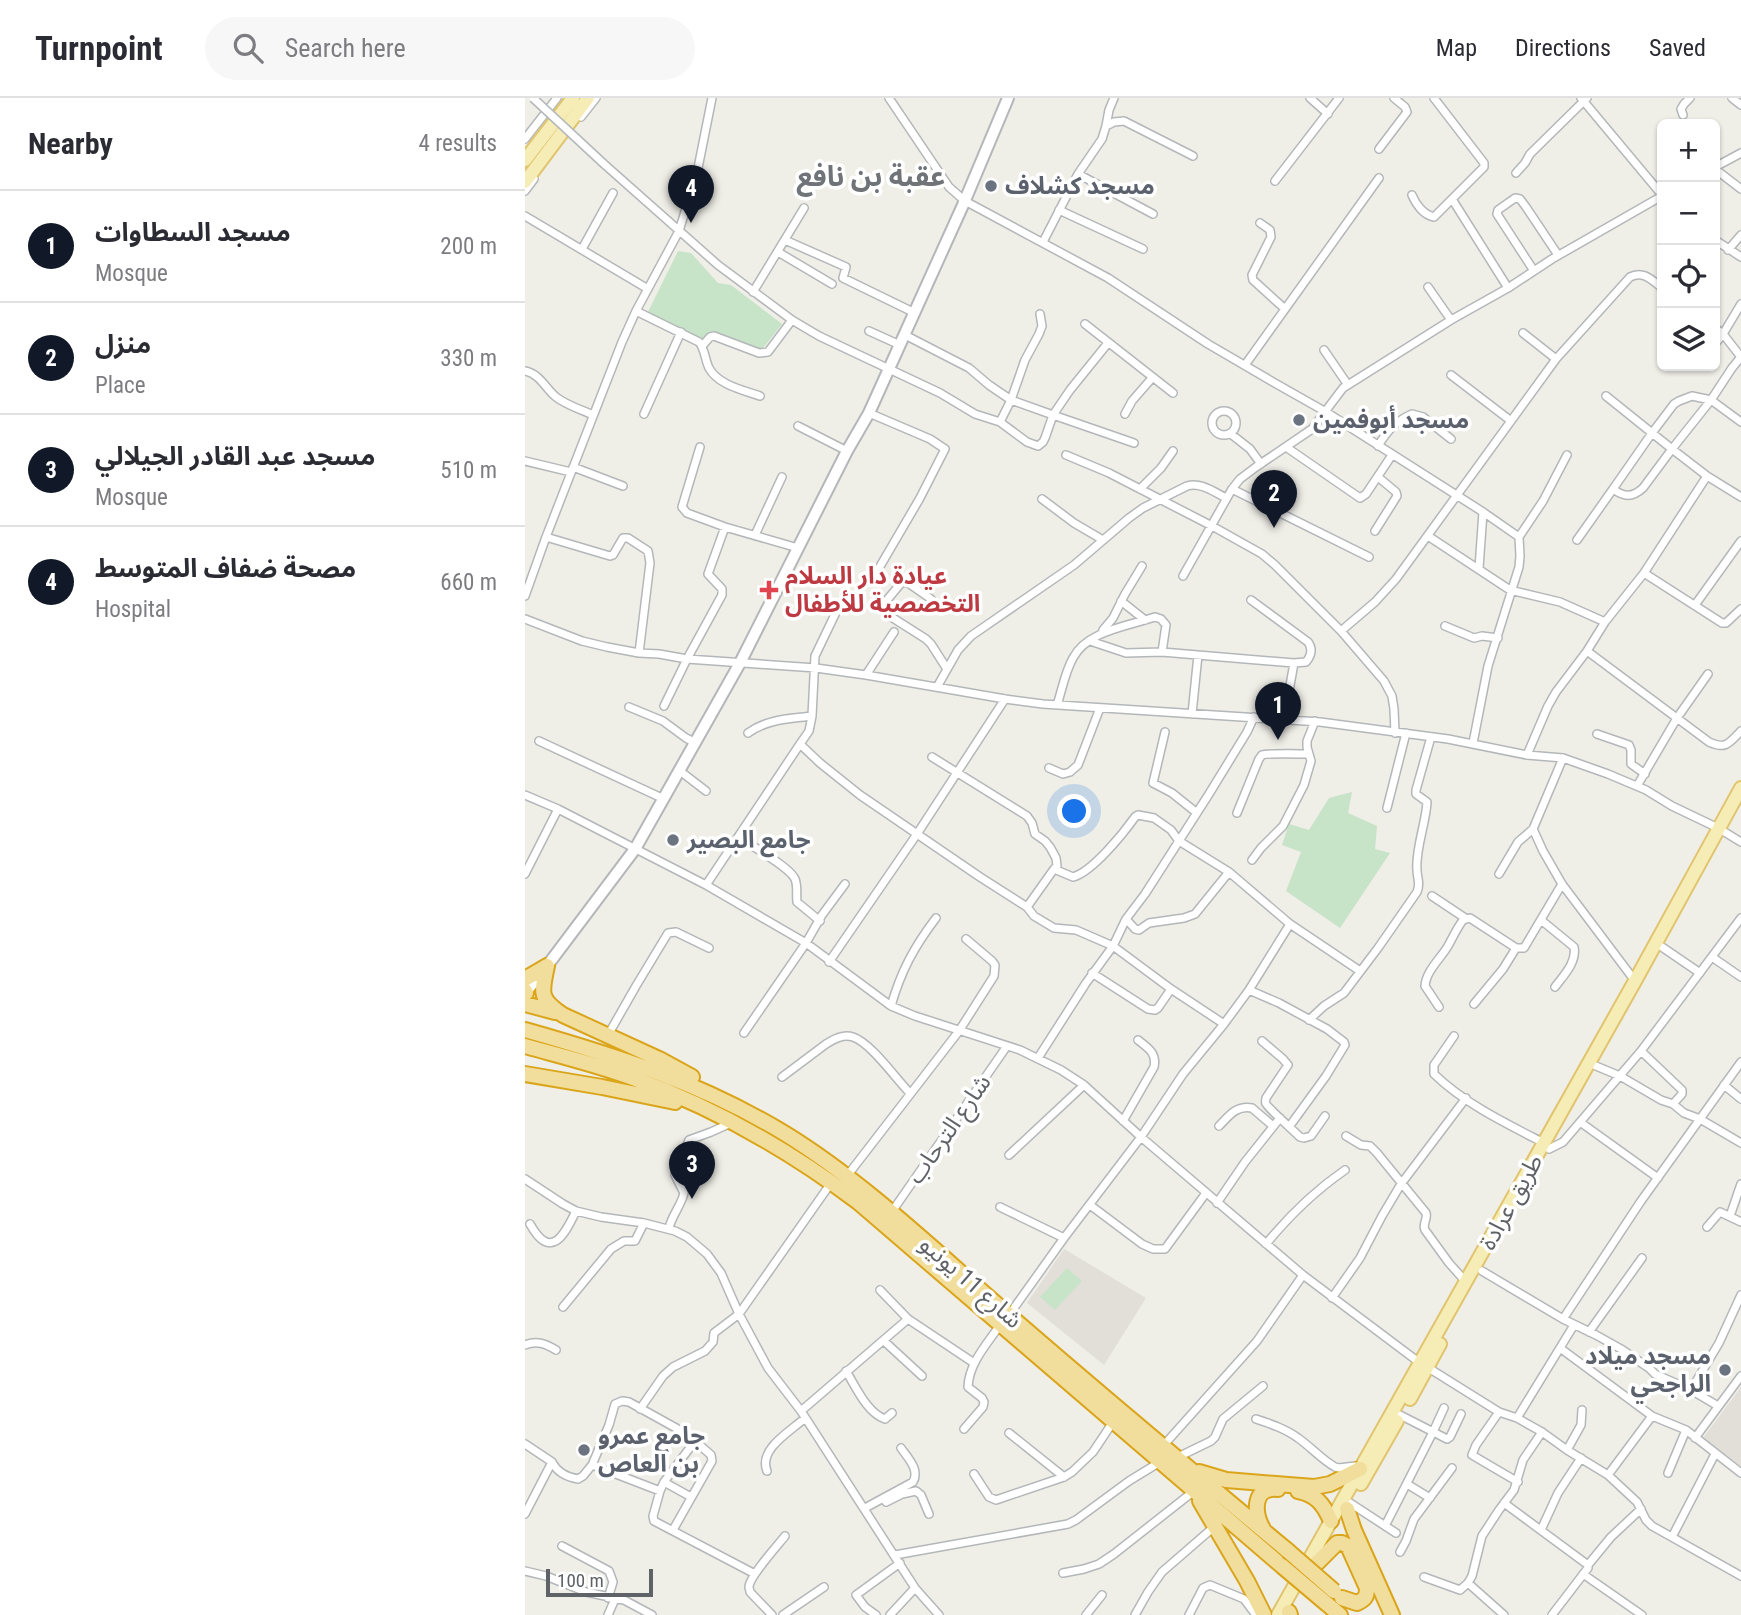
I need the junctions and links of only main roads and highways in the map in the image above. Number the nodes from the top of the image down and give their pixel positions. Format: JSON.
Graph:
{"nodes":[{"id":1,"x":573,"y":98,"type":"edge"},
{"id":2,"x":589,"y":98,"type":"edge"},
{"id":3,"x":1008,"y":98,"type":"edge"},
{"id":4,"x":525,"y":160,"type":"edge"},
{"id":5,"x":525,"y":182,"type":"edge"},
{"id":6,"x":1741,"y":788,"type":"edge"},
{"id":7,"x":1741,"y":805,"type":"edge"},
{"id":8,"x":1722,"y":830,"type":"junction"},
{"id":9,"x":548,"y":966,"type":"junction"},
{"id":10,"x":525,"y":979,"type":"edge"},
{"id":11,"x":525,"y":992,"type":"edge"},
{"id":12,"x":525,"y":1003,"type":"edge"},
{"id":13,"x":563,"y":1015,"type":"junction"},
{"id":14,"x":528,"y":1030,"type":"edge"},
{"id":15,"x":525,"y":1046,"type":"edge"},
{"id":16,"x":525,"y":1074,"type":"edge"},
{"id":17,"x":733,"y":1105,"type":"junction"},
{"id":18,"x":728,"y":1121,"type":"junction"},
{"id":19,"x":1547,"y":1146,"type":"junction"},
{"id":20,"x":1005,"y":1319,"type":"junction"},
{"id":21,"x":1449,"y":1321,"type":"junction"},
{"id":22,"x":1424,"y":1365,"type":"junction"},
{"id":23,"x":1361,"y":1467,"type":"junction"},
{"id":24,"x":1190,"y":1470,"type":"junction"},
{"id":25,"x":1194,"y":1491,"type":"junction"},
{"id":26,"x":1349,"y":1506,"type":"junction"},
{"id":27,"x":1331,"y":1521,"type":"junction"},
{"id":28,"x":1264,"y":1530,"type":"junction"},
{"id":29,"x":1316,"y":1564,"type":"junction"},
{"id":30,"x":1335,"y":1606,"type":"edge"},
{"id":31,"x":1274,"y":1614,"type":"edge"},
{"id":32,"x":1362,"y":1615,"type":"edge"},
{"id":33,"x":1392,"y":1615,"type":"edge"}],
"edges":[{"from":1,"to":4,"type":"main road"},
{"from":2,"to":5,"type":"main road"},
{"from":3,"to":9,"type":"main road"},
{"from":6,"to":8,"type":"main road","name":"طريق عرادة"},
{"from":7,"to":8,"type":"main road","name":"طريق عرادة"},
{"from":8,"to":19,"type":"main road","name":"طريق عرادة"},
{"from":8,"to":19,"type":"main road","name":"طريق عرادة"},
{"from":9,"to":10,"type":"highway"},
{"from":9,"to":11,"type":"main road"},
{"from":9,"to":13,"type":"highway"},
{"from":11,"to":12,"type":"main road"},
{"from":12,"to":13,"type":"highway"},
{"from":13,"to":17,"type":"highway"},
{"from":14,"to":17,"type":"highway","name":"شارع 11 يونيو"},
{"from":15,"to":18,"type":"highway","name":"شارع 11 يونيو"},
{"from":16,"to":18,"type":"highway"},
{"from":17,"to":20,"type":"highway","name":"شارع 11 يونيو"},
{"from":18,"to":20,"type":"highway","name":"شارع 11 يونيو"},
{"from":19,"to":21,"type":"main road","name":"طريق عرادة"},
{"from":19,"to":21,"type":"main road","name":"طريق عرادة"},
{"from":20,"to":24,"type":"highway","name":"شارع 11 يونيو"},
{"from":20,"to":25,"type":"highway","name":"شارع 11 يونيو"},
{"from":21,"to":22,"type":"main road","name":"طريق عرادة"},
{"from":22,"to":23,"type":"main road","name":"طريق عرادة"},
{"from":22,"to":26,"type":"main road","name":"طريق عرادة"},
{"from":23,"to":24,"type":"highway"},
{"from":23,"to":27,"type":"main road","name":"طريق عرادة"},
{"from":24,"to":28,"type":"highway","name":"شارع 11 يونيو"},
{"from":25,"to":30,"type":"highway","name":"شارع 11 يونيو","bridge":true},
{"from":25,"to":31,"type":"highway"},
{"from":26,"to":29,"type":"main road","name":"طريق عرادة"},
{"from":26,"to":33,"type":"highway"},
{"from":27,"to":28,"type":"highway"},
{"from":27,"to":31,"type":"main road","name":"طريق عرادة"},
{"from":28,"to":30,"type":"highway","name":"شارع 11 يونيو","bridge":true},
{"from":29,"to":30,"type":"highway"},
{"from":29,"to":31,"type":"main road","name":"طريق عرادة"},
{"from":30,"to":32,"type":"highway","name":"شارع 11 يونيو"}]}
